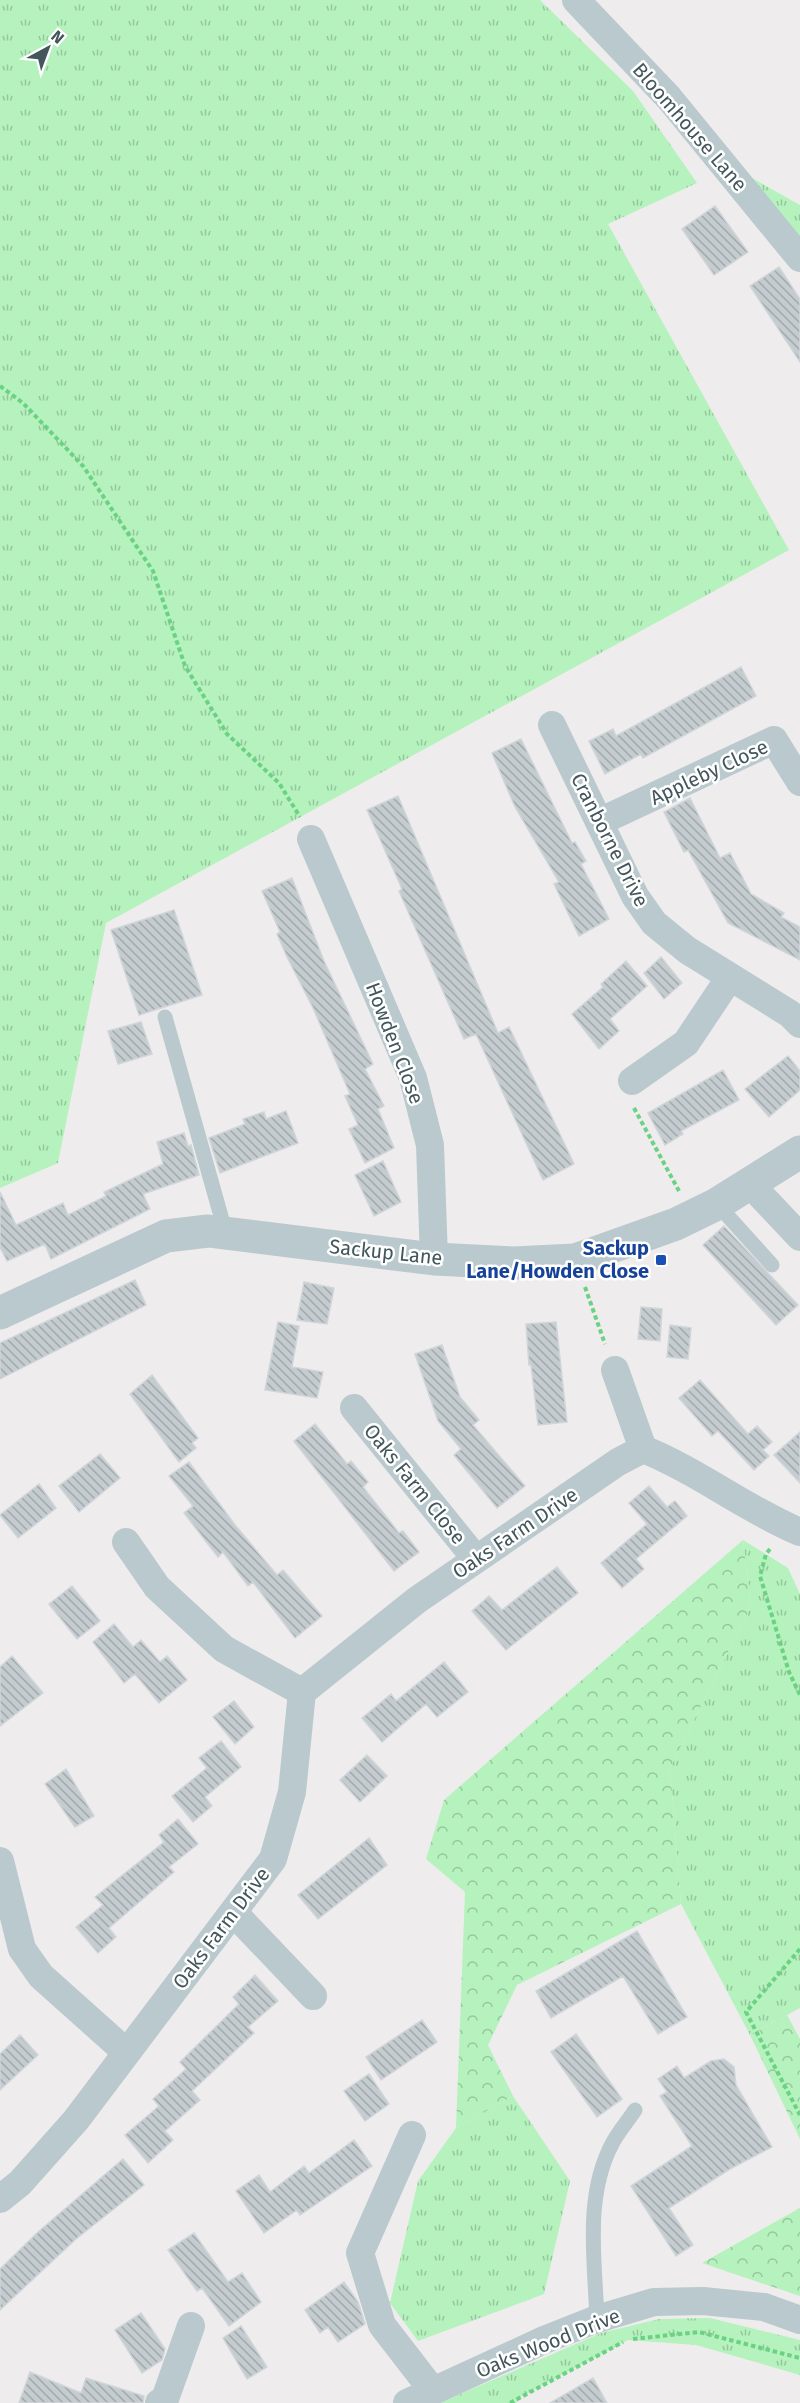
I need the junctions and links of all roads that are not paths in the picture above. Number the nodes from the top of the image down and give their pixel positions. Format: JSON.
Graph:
{"nodes":[{"id":1,"x":576,"y":0,"type":"edge"},
{"id":2,"x":800,"y":258,"type":"edge"},
{"id":3,"x":552,"y":725,"type":"dead end"},
{"id":4,"x":800,"y":782,"type":"edge"},
{"id":5,"x":599,"y":822,"type":"junction"},
{"id":6,"x":311,"y":839,"type":"road end"},
{"id":7,"x":730,"y":977,"type":"junction"},
{"id":8,"x":165,"y":1017,"type":"dead end"},
{"id":9,"x":800,"y":1024,"type":"edge"},
{"id":10,"x":632,"y":1081,"type":"road end"},
{"id":11,"x":800,"y":1152,"type":"edge"},
{"id":12,"x":750,"y":1184,"type":"junction"},
{"id":13,"x":705,"y":1210,"type":"junction"},
{"id":14,"x":226,"y":1234,"type":"junction"},
{"id":15,"x":800,"y":1237,"type":"edge"},
{"id":16,"x":434,"y":1259,"type":"junction"},
{"id":17,"x":772,"y":1265,"type":"dead end"},
{"id":18,"x":0,"y":1313,"type":"edge"},
{"id":19,"x":615,"y":1370,"type":"road end"},
{"id":20,"x":354,"y":1408,"type":"dead end"},
{"id":21,"x":643,"y":1449,"type":"junction"},
{"id":22,"x":794,"y":1530,"type":"edge"},
{"id":23,"x":126,"y":1542,"type":"dead end"},
{"id":24,"x":477,"y":1559,"type":"junction"},
{"id":25,"x":302,"y":1692,"type":"junction"},
{"id":26,"x":0,"y":1861,"type":"edge"},
{"id":27,"x":234,"y":1913,"type":"junction"},
{"id":28,"x":313,"y":1996,"type":"dead end"},
{"id":29,"x":126,"y":2052,"type":"junction"},
{"id":30,"x":635,"y":2110,"type":"dead end"},
{"id":31,"x":412,"y":2136,"type":"dead end"},
{"id":32,"x":0,"y":2199,"type":"edge"},
{"id":33,"x":597,"y":2319,"type":"junction"},
{"id":34,"x":800,"y":2320,"type":"edge"},
{"id":35,"x":191,"y":2326,"type":"dead end"},
{"id":36,"x":433,"y":2391,"type":"junction"},
{"id":37,"x":164,"y":2402,"type":"edge"},
{"id":38,"x":407,"y":2403,"type":"edge"}],
"edges":[{"from":1,"to":2,"type":"street","name":"Bloomhouse Lane"},
{"from":3,"to":5,"type":"street","name":"Cranborne Drive"},
{"from":4,"to":5,"type":"street","name":"Appleby Close"},
{"from":5,"to":7,"type":"street","name":"Cranborne Drive"},
{"from":6,"to":16,"type":"street","name":"Howden Close"},
{"from":7,"to":9,"type":"street","name":"Cranborne Drive"},
{"from":7,"to":10,"type":"street"},
{"from":8,"to":14,"type":"lane"},
{"from":11,"to":12,"type":"street","name":"Sackup Lane"},
{"from":12,"to":13,"type":"street","name":"Sackup Lane"},
{"from":12,"to":15,"type":"street"},
{"from":13,"to":16,"type":"street","name":"Sackup Lane"},
{"from":13,"to":17,"type":"lane"},
{"from":14,"to":16,"type":"street","name":"Sackup Lane"},
{"from":14,"to":18,"type":"street","name":"Sackup Lane"},
{"from":19,"to":21,"type":"street"},
{"from":20,"to":24,"type":"street","name":"Oaks Farm Close"},
{"from":21,"to":22,"type":"street"},
{"from":21,"to":24,"type":"street","name":"Oaks Farm Drive"},
{"from":23,"to":25,"type":"street"},
{"from":24,"to":25,"type":"street","name":"Oaks Farm Drive"},
{"from":25,"to":27,"type":"street","name":"Oaks Farm Drive"},
{"from":26,"to":29,"type":"street"},
{"from":27,"to":28,"type":"street"},
{"from":27,"to":29,"type":"street","name":"Oaks Farm Drive"},
{"from":29,"to":32,"type":"street","name":"Oaks Farm Drive"},
{"from":30,"to":33,"type":"lane"},
{"from":31,"to":36,"type":"street"},
{"from":33,"to":34,"type":"street","name":"Oaks Wood Drive"},
{"from":33,"to":36,"type":"street","name":"Oaks Wood Drive"},
{"from":35,"to":37,"type":"street"},
{"from":36,"to":38,"type":"street","name":"Oaks Wood Drive"}]}
